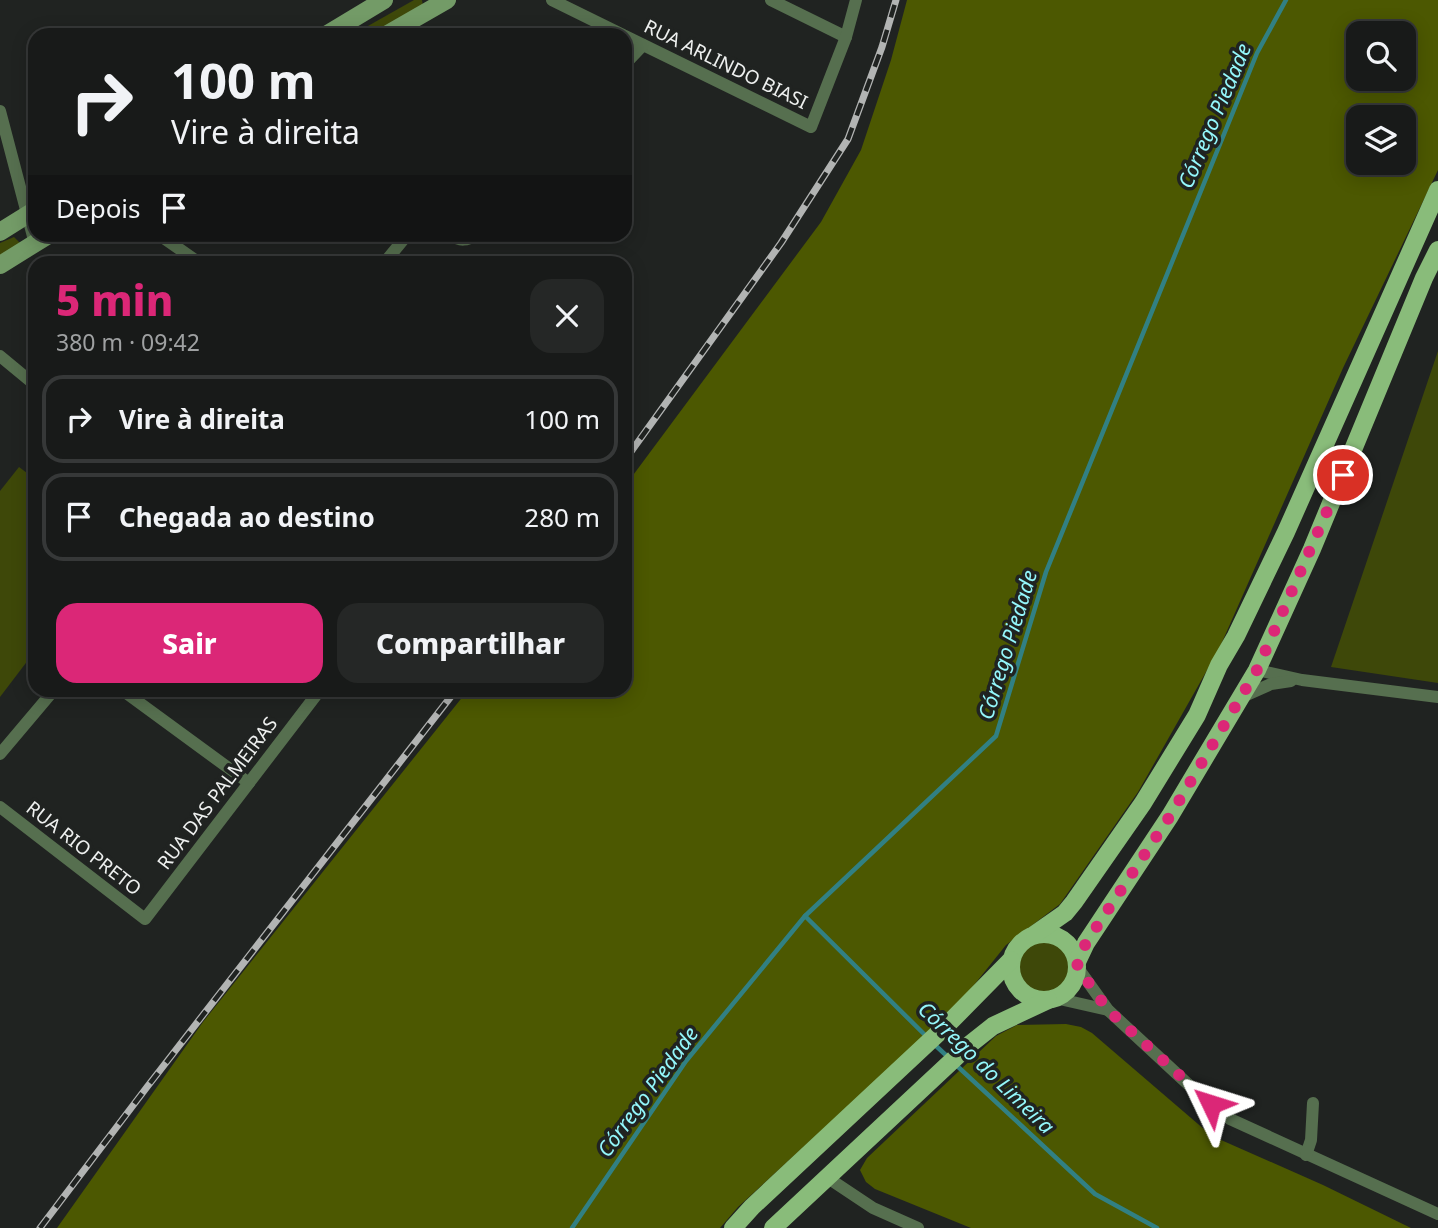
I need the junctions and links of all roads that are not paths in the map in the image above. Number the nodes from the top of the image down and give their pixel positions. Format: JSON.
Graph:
{"nodes":[{"id":1,"x":384,"y":0,"type":"edge"},
{"id":2,"x":552,"y":0,"type":"edge"},
{"id":3,"x":771,"y":0,"type":"edge"},
{"id":4,"x":856,"y":0,"type":"edge"},
{"id":5,"x":443,"y":1,"type":"edge"},
{"id":6,"x":404,"y":25,"type":"junction"},
{"id":7,"x":338,"y":28,"type":"edge"},
{"id":8,"x":399,"y":28,"type":"edge"},
{"id":9,"x":409,"y":28,"type":"edge"},
{"id":10,"x":610,"y":28,"type":"edge"},
{"id":11,"x":846,"y":37,"type":"junction"},
{"id":12,"x":632,"y":39,"type":"edge"},
{"id":13,"x":642,"y":45,"type":"junction"},
{"id":14,"x":632,"y":56,"type":"edge"},
{"id":15,"x":0,"y":111,"type":"edge"},
{"id":16,"x":1438,"y":190,"type":"edge"},
{"id":17,"x":28,"y":206,"type":"edge"},
{"id":18,"x":28,"y":214,"type":"edge"},
{"id":19,"x":0,"y":232,"type":"edge"},
{"id":20,"x":37,"y":242,"type":"edge"},
{"id":21,"x":169,"y":242,"type":"edge"},
{"id":22,"x":401,"y":242,"type":"edge"},
{"id":23,"x":1438,"y":250,"type":"edge"},
{"id":24,"x":189,"y":256,"type":"edge"},
{"id":25,"x":390,"y":256,"type":"edge"},
{"id":26,"x":0,"y":265,"type":"edge"},
{"id":27,"x":0,"y":356,"type":"edge"},
{"id":28,"x":28,"y":379,"type":"edge"},
{"id":29,"x":1257,"y":670,"type":"junction"},
{"id":30,"x":1302,"y":680,"type":"junction"},
{"id":31,"x":48,"y":697,"type":"edge"},
{"id":32,"x":132,"y":697,"type":"edge"},
{"id":33,"x":315,"y":697,"type":"edge"},
{"id":34,"x":1241,"y":697,"type":"junction"},
{"id":35,"x":1438,"y":698,"type":"edge"},
{"id":36,"x":0,"y":754,"type":"edge"},
{"id":37,"x":249,"y":783,"type":"junction"},
{"id":38,"x":0,"y":807,"type":"edge"},
{"id":39,"x":145,"y":919,"type":"joint"},
{"id":40,"x":1035,"y":934,"type":"junction"},
{"id":41,"x":1011,"y":960,"type":"junction"},
{"id":42,"x":1078,"y":965,"type":"junction"},
{"id":43,"x":1051,"y":999,"type":"junction"},
{"id":44,"x":1108,"y":1010,"type":"junction"},
{"id":45,"x":1312,"y":1103,"type":"dead end"},
{"id":46,"x":1306,"y":1154,"type":"junction"},
{"id":47,"x":828,"y":1178,"type":"junction"},
{"id":48,"x":1438,"y":1214,"type":"edge"},
{"id":49,"x":888,"y":1215,"type":"junction"},
{"id":50,"x":733,"y":1228,"type":"edge"},
{"id":51,"x":773,"y":1228,"type":"edge"},
{"id":52,"x":882,"y":1228,"type":"edge"},
{"id":53,"x":918,"y":1228,"type":"edge"}],
"edges":[{"from":1,"to":7,"type":"main road"},
{"from":2,"to":10,"type":"street","name":"RUA ARLINDO BIASI"},
{"from":3,"to":11,"type":"street"},
{"from":4,"to":11,"type":"street"},
{"from":5,"to":6,"type":"main road"},
{"from":6,"to":8,"type":"main road"},
{"from":6,"to":9,"type":"street"},
{"from":11,"to":13,"type":"street","name":"RUA ARLINDO BIASI"},
{"from":12,"to":13,"type":"street","name":"RUA ARLINDO BIASI"},
{"from":13,"to":14,"type":"street"},
{"from":15,"to":17,"type":"street"},
{"from":16,"to":40,"type":"main road"},
{"from":18,"to":19,"type":"main road"},
{"from":20,"to":26,"type":"main road"},
{"from":21,"to":24,"type":"street"},
{"from":22,"to":25,"type":"street"},
{"from":23,"to":29,"type":"main road"},
{"from":27,"to":28,"type":"street"},
{"from":29,"to":30,"type":"street"},
{"from":29,"to":34,"type":"main road"},
{"from":30,"to":34,"type":"street"},
{"from":30,"to":35,"type":"street"},
{"from":31,"to":36,"type":"street"},
{"from":32,"to":37,"type":"street"},
{"from":33,"to":37,"type":"street","name":"RUA DAS PALMEIRAS"},
{"from":34,"to":42,"type":"main road"},
{"from":37,"to":39,"type":"street","name":"RUA DAS PALMEIRAS"},
{"from":38,"to":39,"type":"street","name":"RUA RIO PRETO"},
{"from":40,"to":41,"type":"main road"},
{"from":40,"to":42,"type":"main road"},
{"from":41,"to":43,"type":"main road"},
{"from":41,"to":50,"type":"main road"},
{"from":42,"to":43,"type":"main road"},
{"from":42,"to":44,"type":"street"},
{"from":43,"to":44,"type":"street"},
{"from":43,"to":47,"type":"main road"},
{"from":44,"to":46,"type":"street"},
{"from":45,"to":46,"type":"street"},
{"from":46,"to":48,"type":"street"},
{"from":47,"to":49,"type":"street"},
{"from":47,"to":51,"type":"main road"},
{"from":49,"to":52,"type":"street"},
{"from":49,"to":53,"type":"street"}]}
